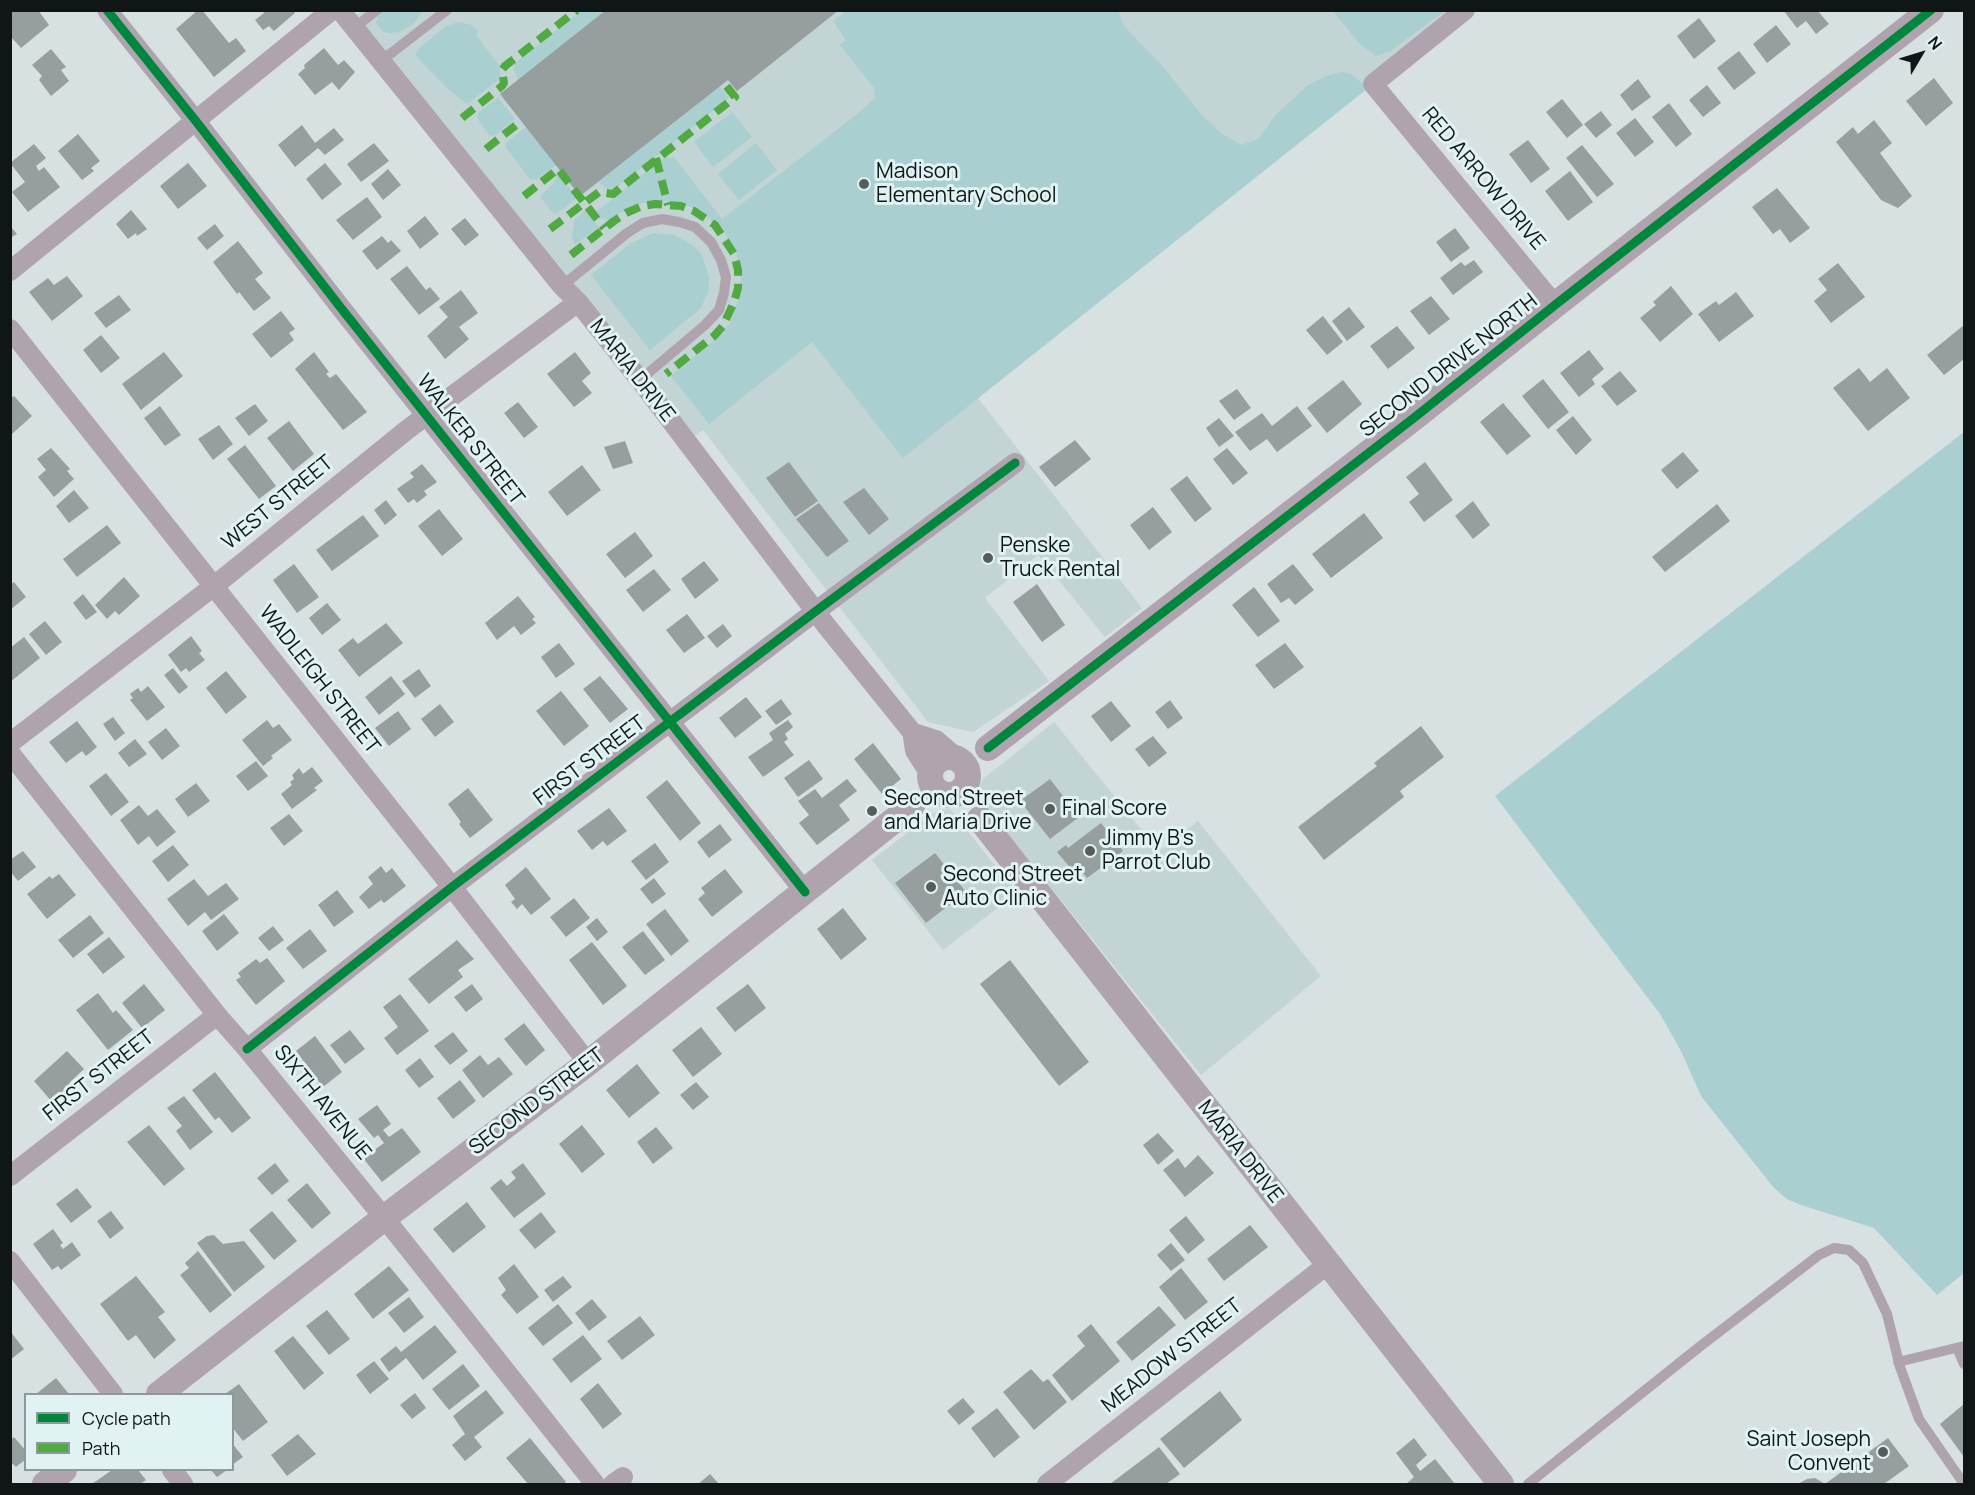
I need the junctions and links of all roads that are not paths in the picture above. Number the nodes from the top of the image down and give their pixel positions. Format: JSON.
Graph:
{"nodes":[{"id":1,"x":107,"y":10,"type":"edge"},
{"id":2,"x":332,"y":10,"type":"edge"},
{"id":3,"x":340,"y":10,"type":"edge"},
{"id":4,"x":376,"y":10,"type":"edge"},
{"id":5,"x":447,"y":10,"type":"edge"},
{"id":6,"x":1465,"y":10,"type":"edge"},
{"id":7,"x":1931,"y":10,"type":"edge"},
{"id":8,"x":354,"y":28,"type":"junction"},
{"id":9,"x":381,"y":62,"type":"junction"},
{"id":10,"x":195,"y":120,"type":"junction"},
{"id":11,"x":10,"y":271,"type":"edge"},
{"id":12,"x":562,"y":286,"type":"junction"},
{"id":13,"x":578,"y":302,"type":"junction"},
{"id":14,"x":1555,"y":305,"type":"junction"},
{"id":15,"x":10,"y":329,"type":"edge"},
{"id":16,"x":640,"y":380,"type":"junction"},
{"id":17,"x":426,"y":414,"type":"junction"},
{"id":18,"x":1015,"y":463,"type":"dead end"},
{"id":19,"x":213,"y":586,"type":"junction"},
{"id":20,"x":816,"y":611,"type":"junction"},
{"id":21,"x":672,"y":722,"type":"junction"},
{"id":22,"x":916,"y":737,"type":"joint"},
{"id":23,"x":10,"y":743,"type":"edge"},
{"id":24,"x":10,"y":753,"type":"edge"},
{"id":25,"x":949,"y":775,"type":"junction"},
{"id":26,"x":452,"y":887,"type":"junction"},
{"id":27,"x":805,"y":892,"type":"junction"},
{"id":28,"x":217,"y":1015,"type":"junction"},
{"id":29,"x":247,"y":1049,"type":"junction"},
{"id":30,"x":588,"y":1063,"type":"junction"},
{"id":31,"x":10,"y":1176,"type":"edge"},
{"id":32,"x":384,"y":1218,"type":"junction"},
{"id":33,"x":10,"y":1261,"type":"edge"},
{"id":34,"x":1328,"y":1264,"type":"junction"},
{"id":35,"x":1961,"y":1347,"type":"edge"},
{"id":36,"x":1899,"y":1362,"type":"junction"},
{"id":37,"x":1965,"y":1364,"type":"edge"},
{"id":38,"x":111,"y":1393,"type":"edge"},
{"id":39,"x":162,"y":1393,"type":"edge"},
{"id":40,"x":63,"y":1471,"type":"edge"},
{"id":41,"x":173,"y":1471,"type":"edge"},
{"id":42,"x":45,"y":1485,"type":"edge"},
{"id":43,"x":183,"y":1485,"type":"edge"},
{"id":44,"x":595,"y":1485,"type":"edge"},
{"id":45,"x":1047,"y":1485,"type":"edge"},
{"id":46,"x":1501,"y":1485,"type":"edge"},
{"id":47,"x":1528,"y":1485,"type":"edge"},
{"id":48,"x":1964,"y":1485,"type":"edge"}],
"edges":[{"from":1,"to":10,"type":"street","name":"WALKER STREET"},
{"from":2,"to":10,"type":"street"},
{"from":3,"to":8,"type":"street","name":"MARIA DRIVE"},
{"from":4,"to":8,"type":"lane"},
{"from":5,"to":9,"type":"lane"},
{"from":6,"to":14,"type":"street","name":"RED ARROW DRIVE"},
{"from":7,"to":14,"type":"street","name":"SECOND DRIVE NORTH"},
{"from":8,"to":9,"type":"street","name":"MARIA DRIVE"},
{"from":9,"to":12,"type":"street","name":"MARIA DRIVE"},
{"from":10,"to":11,"type":"street"},
{"from":10,"to":17,"type":"street","name":"WALKER STREET"},
{"from":12,"to":13,"type":"street","name":"MARIA DRIVE"},
{"from":12,"to":16,"type":"lane"},
{"from":13,"to":16,"type":"street","name":"MARIA DRIVE"},
{"from":13,"to":17,"type":"street","name":"WEST STREET"},
{"from":14,"to":25,"type":"street","name":"SECOND DRIVE NORTH"},
{"from":15,"to":19,"type":"street","name":"WADLEIGH STREET"},
{"from":16,"to":20,"type":"street","name":"MARIA DRIVE"},
{"from":17,"to":19,"type":"street","name":"WEST STREET"},
{"from":17,"to":21,"type":"street","name":"WALKER STREET"},
{"from":18,"to":20,"type":"street","name":"FIRST STREET"},
{"from":19,"to":23,"type":"street","name":"WEST STREET"},
{"from":19,"to":26,"type":"street","name":"WADLEIGH STREET"},
{"from":20,"to":21,"type":"street","name":"FIRST STREET"},
{"from":20,"to":22,"type":"street","name":"MARIA DRIVE"},
{"from":21,"to":26,"type":"street","name":"FIRST STREET"},
{"from":21,"to":27,"type":"street","name":"WALKER STREET"},
{"from":22,"to":25,"type":"street","name":"MARIA DRIVE"},
{"from":24,"to":28,"type":"street","name":"SIXTH AVENUE"},
{"from":25,"to":27,"type":"street","name":"SECOND STREET"},
{"from":25,"to":34,"type":"street","name":"MARIA DRIVE"},
{"from":26,"to":29,"type":"street","name":"FIRST STREET"},
{"from":26,"to":30,"type":"street","name":"WADLEIGH STREET"},
{"from":27,"to":30,"type":"street","name":"SECOND STREET"},
{"from":28,"to":29,"type":"street","name":"SIXTH AVENUE"},
{"from":28,"to":31,"type":"street","name":"FIRST STREET"},
{"from":29,"to":32,"type":"street","name":"SIXTH AVENUE"},
{"from":30,"to":32,"type":"street","name":"SECOND STREET"},
{"from":32,"to":39,"type":"street","name":"SECOND STREET"},
{"from":32,"to":44,"type":"street","name":"SIXTH AVENUE"},
{"from":33,"to":38,"type":"street"},
{"from":34,"to":45,"type":"street","name":"MEADOW STREET"},
{"from":34,"to":46,"type":"street","name":"MARIA DRIVE"},
{"from":35,"to":36,"type":"lane"},
{"from":35,"to":37,"type":"lane"},
{"from":36,"to":47,"type":"lane"},
{"from":36,"to":48,"type":"lane"},
{"from":40,"to":42,"type":"street"},
{"from":41,"to":43,"type":"street"}]}
